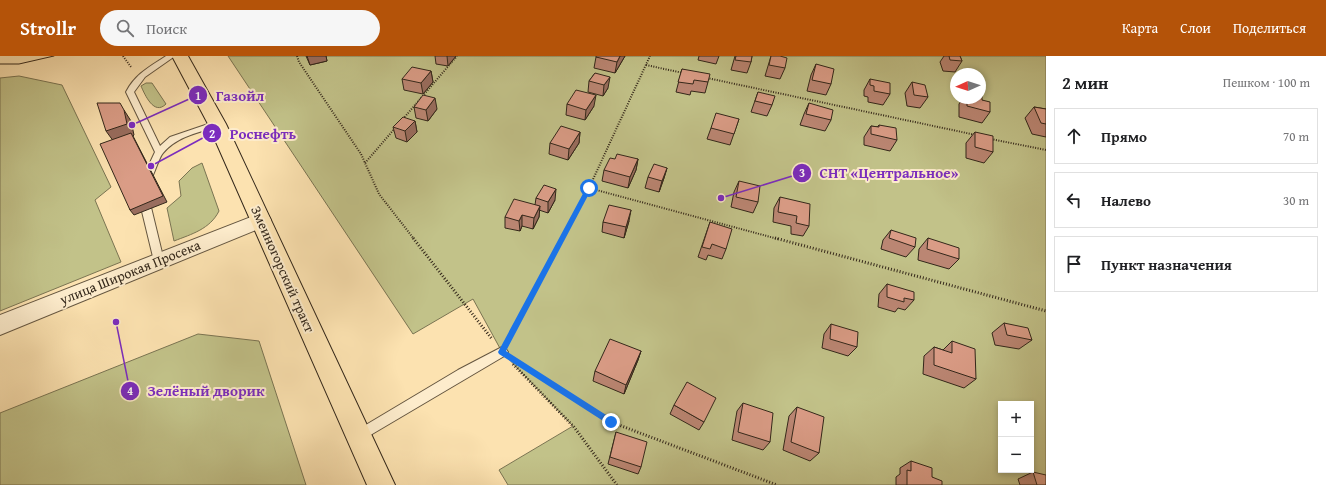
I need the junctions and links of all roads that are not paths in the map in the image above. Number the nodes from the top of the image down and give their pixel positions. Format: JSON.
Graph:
{"nodes":[{"id":1,"x":171,"y":56,"type":"edge"},
{"id":2,"x":180,"y":56,"type":"edge"},
{"id":3,"x":217,"y":124,"type":"junction"},
{"id":4,"x":159,"y":152,"type":"junction"},
{"id":5,"x":261,"y":220,"type":"junction"},
{"id":6,"x":159,"y":261,"type":"junction"},
{"id":7,"x":0,"y":325,"type":"edge"},
{"id":8,"x":502,"y":352,"type":"road end"},
{"id":9,"x":358,"y":436,"type":"junction"},
{"id":10,"x":381,"y":485,"type":"edge"}],
"edges":[{"from":1,"to":4,"type":"lane"},
{"from":2,"to":3,"type":"highway","name":"Змеиногорский тракт"},
{"from":3,"to":4,"type":"lane"},
{"from":3,"to":5,"type":"highway","name":"Змеиногорский тракт"},
{"from":4,"to":6,"type":"lane"},
{"from":5,"to":6,"type":"street","name":"улица Широкая Просека"},
{"from":5,"to":9,"type":"highway","name":"Змеиногорский тракт"},
{"from":6,"to":7,"type":"street","name":"улица Широкая Просека"},
{"from":8,"to":9,"type":"lane"},
{"from":9,"to":10,"type":"highway","name":"Змеиногорский тракт"}]}
